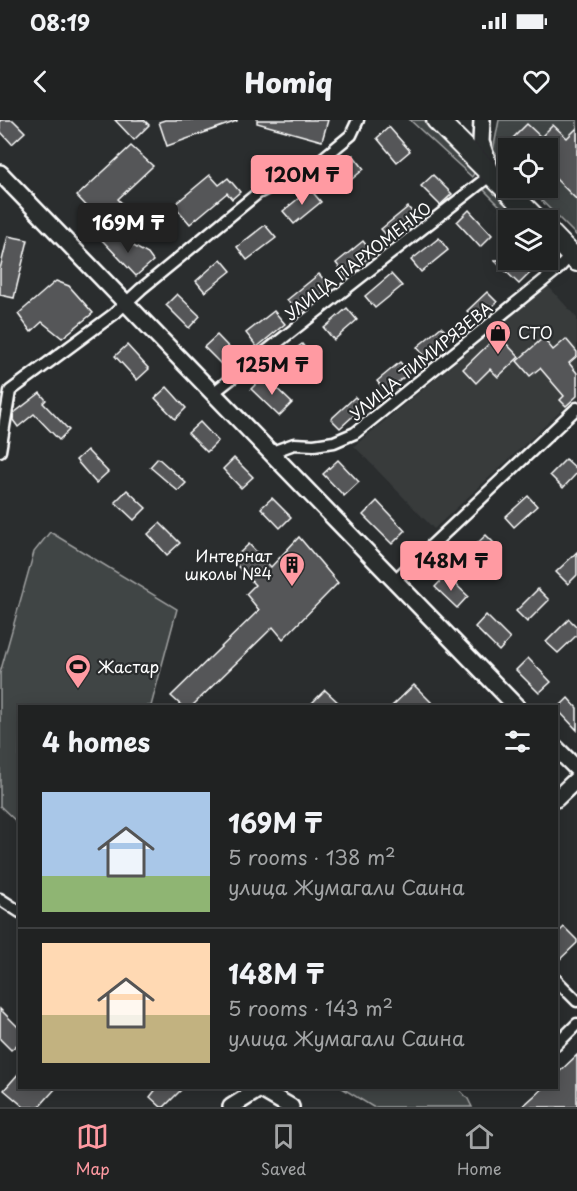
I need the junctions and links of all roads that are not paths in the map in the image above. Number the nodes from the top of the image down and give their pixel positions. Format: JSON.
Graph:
{"nodes":[{"id":1,"x":358,"y":120,"type":"edge"},
{"id":2,"x":437,"y":120,"type":"edge"},
{"id":3,"x":482,"y":120,"type":"edge"},
{"id":4,"x":0,"y":173,"type":"edge"},
{"id":5,"x":492,"y":174,"type":"junction"},
{"id":6,"x":527,"y":210,"type":"edge"},
{"id":7,"x":558,"y":241,"type":"edge"},
{"id":8,"x":574,"y":258,"type":"edge"},
{"id":9,"x":126,"y":302,"type":"junction"},
{"id":10,"x":5,"y":392,"type":"edge"},
{"id":11,"x":213,"y":393,"type":"junction"},
{"id":12,"x":577,"y":408,"type":"edge"},
{"id":13,"x":0,"y":451,"type":"edge"},
{"id":14,"x":272,"y":452,"type":"junction"},
{"id":15,"x":394,"y":581,"type":"junction"},
{"id":16,"x":515,"y":705,"type":"edge"},
{"id":17,"x":558,"y":750,"type":"edge"},
{"id":18,"x":577,"y":769,"type":"edge"},
{"id":19,"x":577,"y":779,"type":"edge"},
{"id":20,"x":558,"y":797,"type":"edge"},
{"id":21,"x":0,"y":899,"type":"edge"},
{"id":22,"x":18,"y":911,"type":"edge"},
{"id":23,"x":558,"y":982,"type":"edge"},
{"id":24,"x":577,"y":1001,"type":"edge"},
{"id":25,"x":577,"y":1024,"type":"edge"},
{"id":26,"x":558,"y":1043,"type":"edge"},
{"id":27,"x":258,"y":1089,"type":"edge"},
{"id":28,"x":261,"y":1089,"type":"edge"},
{"id":29,"x":231,"y":1107,"type":"edge"},
{"id":30,"x":291,"y":1107,"type":"edge"}],
"edges":[{"from":1,"to":9,"type":"street"},
{"from":2,"to":5,"type":"highway"},
{"from":3,"to":5,"type":"street"},
{"from":4,"to":9,"type":"street"},
{"from":5,"to":6,"type":"highway"},
{"from":5,"to":11,"type":"street","name":"УЛИЦА ПАРХОМЕНКО"},
{"from":7,"to":8,"type":"highway"},
{"from":8,"to":14,"type":"street","name":"УЛИЦА ТИМИРЯЗЕВА"},
{"from":9,"to":10,"type":"street"},
{"from":9,"to":11,"type":"street"},
{"from":10,"to":13,"type":"street"},
{"from":11,"to":14,"type":"street"},
{"from":12,"to":15,"type":"street"},
{"from":14,"to":15,"type":"street"},
{"from":15,"to":16,"type":"street"},
{"from":17,"to":18,"type":"street"},
{"from":19,"to":20,"type":"street"},
{"from":21,"to":22,"type":"street"},
{"from":23,"to":24,"type":"street"},
{"from":25,"to":26,"type":"street"},
{"from":27,"to":29,"type":"street"},
{"from":28,"to":30,"type":"street"}]}
